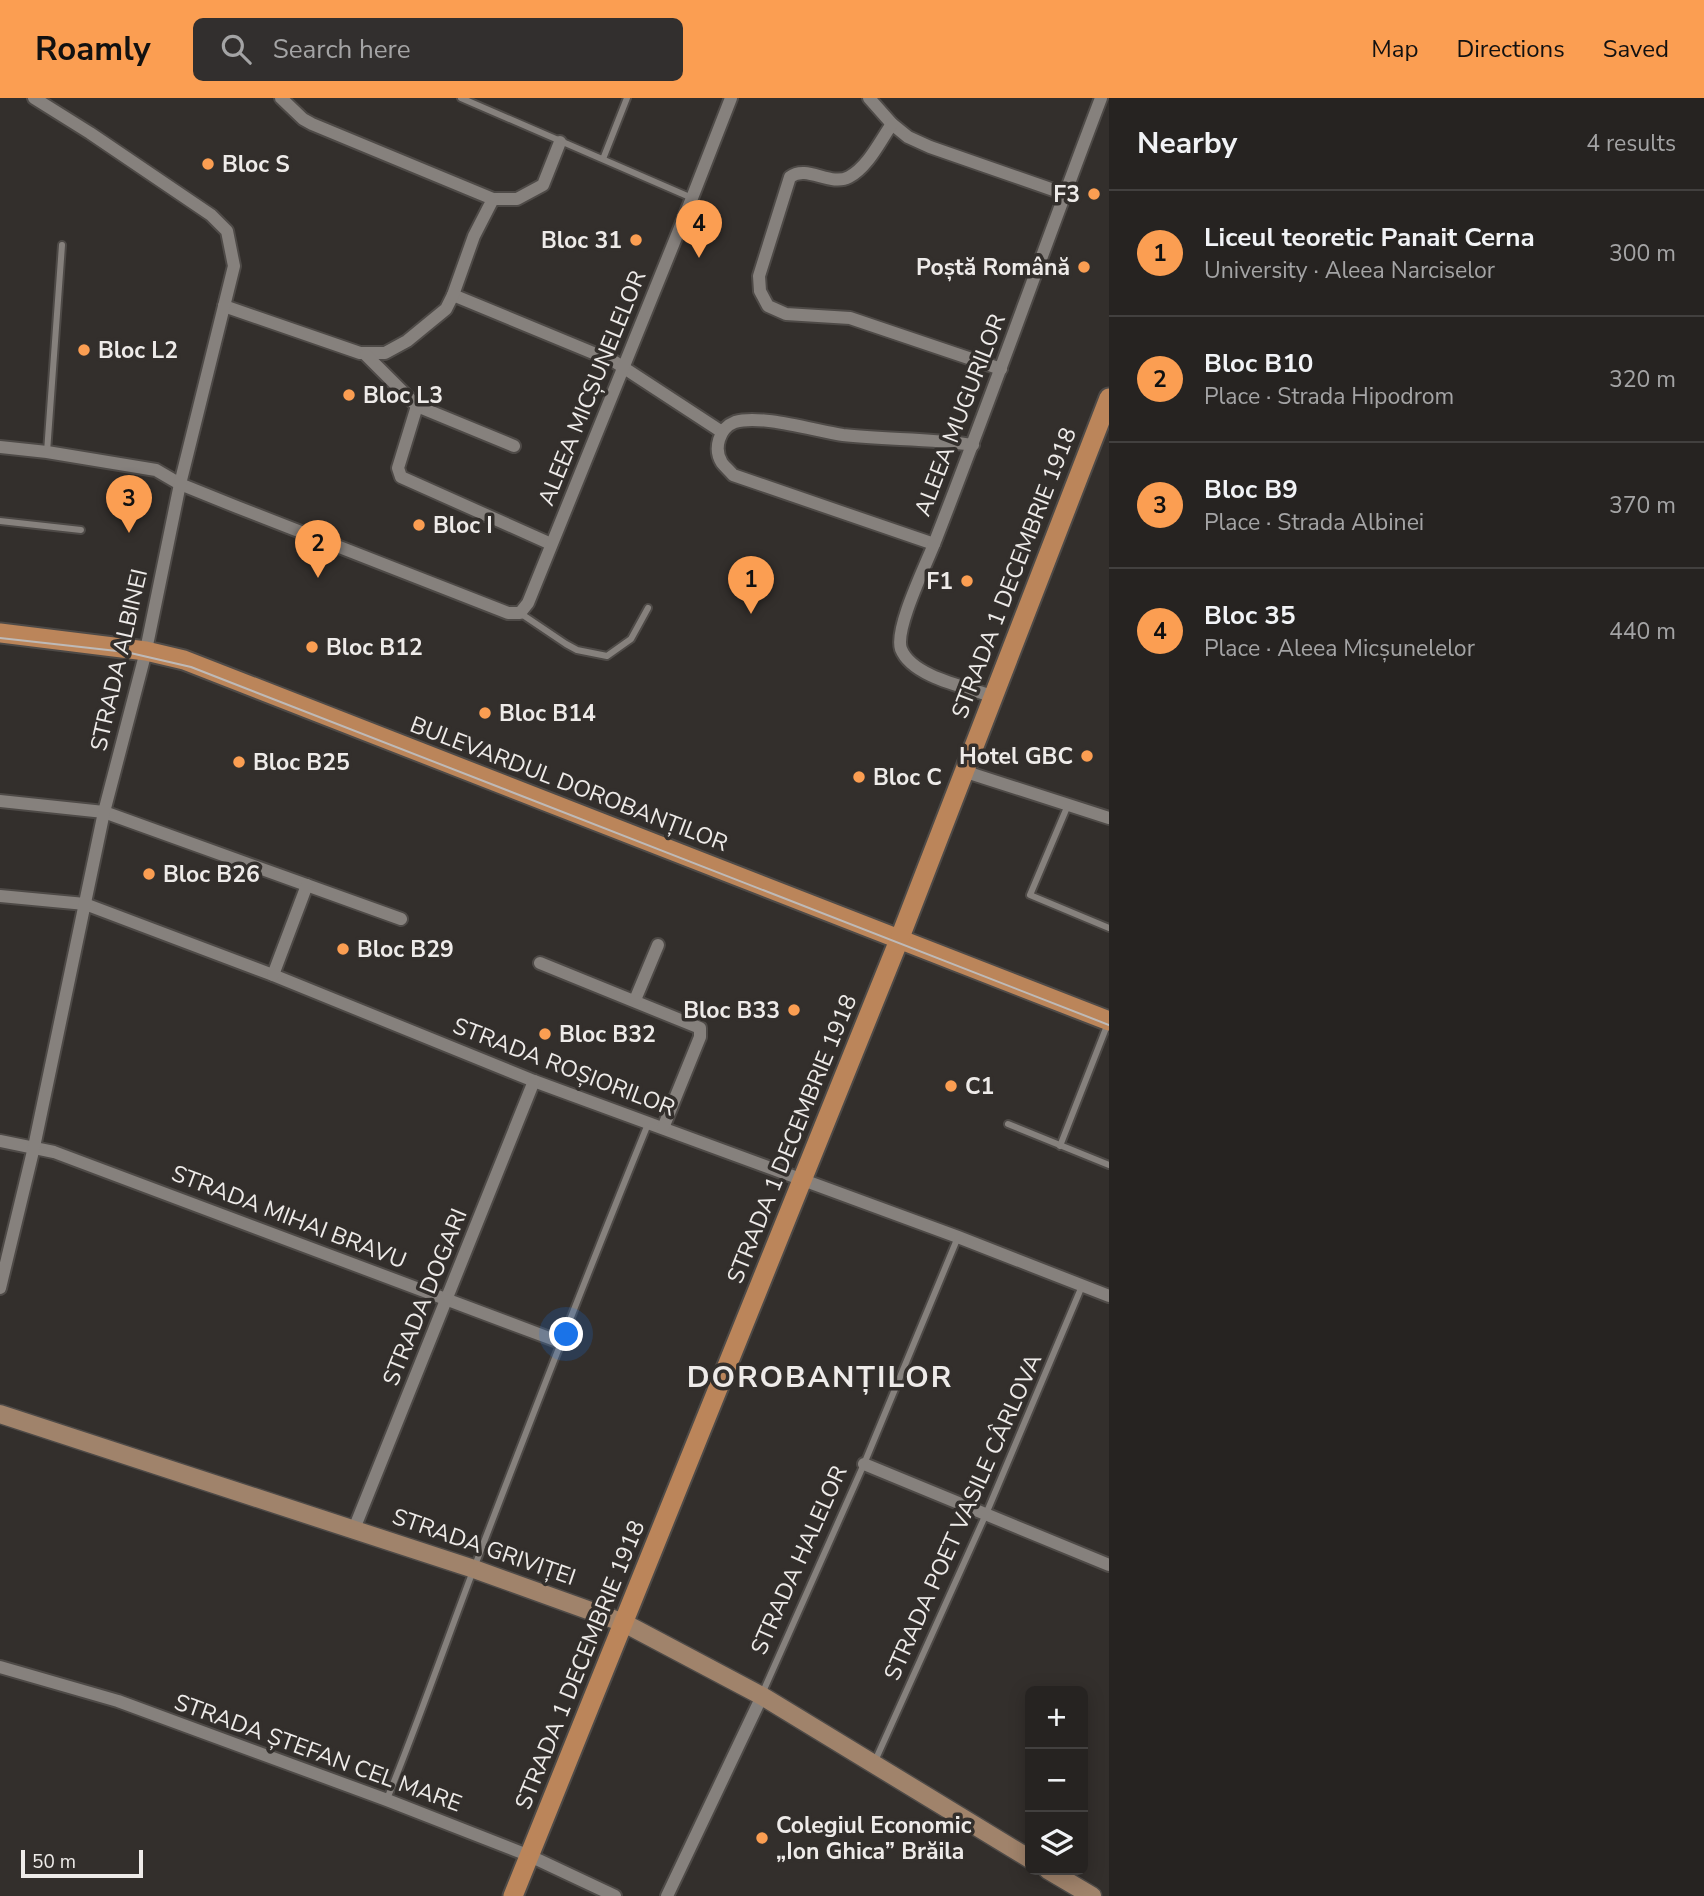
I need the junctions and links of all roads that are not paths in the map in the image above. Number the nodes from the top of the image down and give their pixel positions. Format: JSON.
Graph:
{"nodes":[{"id":1,"x":33,"y":98,"type":"edge"},
{"id":2,"x":281,"y":98,"type":"edge"},
{"id":3,"x":461,"y":98,"type":"edge"},
{"id":4,"x":627,"y":98,"type":"edge"},
{"id":5,"x":731,"y":98,"type":"edge"},
{"id":6,"x":869,"y":98,"type":"edge"},
{"id":7,"x":1101,"y":98,"type":"edge"},
{"id":8,"x":892,"y":124,"type":"junction"},
{"id":9,"x":560,"y":142,"type":"junction"},
{"id":10,"x":603,"y":159,"type":"junction"},
{"id":11,"x":1065,"y":194,"type":"junction"},
{"id":12,"x":692,"y":198,"type":"junction"},
{"id":13,"x":493,"y":200,"type":"junction"},
{"id":14,"x":62,"y":245,"type":"dead end"},
{"id":15,"x":453,"y":295,"type":"junction"},
{"id":16,"x":224,"y":306,"type":"junction"},
{"id":17,"x":366,"y":355,"type":"junction"},
{"id":18,"x":623,"y":367,"type":"junction"},
{"id":19,"x":1001,"y":369,"type":"junction"},
{"id":20,"x":1109,"y":398,"type":"edge"},
{"id":21,"x":417,"y":406,"type":"junction"},
{"id":22,"x":723,"y":432,"type":"junction"},
{"id":23,"x":973,"y":445,"type":"junction"},
{"id":24,"x":514,"y":446,"type":"dead end"},
{"id":25,"x":0,"y":447,"type":"edge"},
{"id":26,"x":47,"y":452,"type":"junction"},
{"id":27,"x":180,"y":484,"type":"junction"},
{"id":28,"x":0,"y":521,"type":"edge"},
{"id":29,"x":81,"y":530,"type":"dead end"},
{"id":30,"x":551,"y":544,"type":"junction"},
{"id":31,"x":934,"y":544,"type":"junction"},
{"id":32,"x":648,"y":608,"type":"dead end"},
{"id":33,"x":520,"y":613,"type":"junction"},
{"id":34,"x":0,"y":633,"type":"edge"},
{"id":35,"x":146,"y":651,"type":"junction"},
{"id":36,"x":992,"y":696,"type":"junction"},
{"id":37,"x":963,"y":771,"type":"junction"},
{"id":38,"x":0,"y":801,"type":"edge"},
{"id":39,"x":1068,"y":805,"type":"junction"},
{"id":40,"x":104,"y":813,"type":"junction"},
{"id":41,"x":1109,"y":818,"type":"edge"},
{"id":42,"x":307,"y":885,"type":"junction"},
{"id":43,"x":0,"y":896,"type":"edge"},
{"id":44,"x":85,"y":904,"type":"junction"},
{"id":45,"x":401,"y":919,"type":"dead end"},
{"id":46,"x":1109,"y":928,"type":"edge"},
{"id":47,"x":899,"y":940,"type":"junction"},
{"id":48,"x":658,"y":945,"type":"dead end"},
{"id":49,"x":540,"y":963,"type":"dead end"},
{"id":50,"x":273,"y":975,"type":"junction"},
{"id":51,"x":635,"y":1000,"type":"junction"},
{"id":52,"x":1109,"y":1022,"type":"edge"},
{"id":53,"x":534,"y":1080,"type":"junction"},
{"id":54,"x":649,"y":1122,"type":"junction"},
{"id":55,"x":1008,"y":1125,"type":"dead end"},
{"id":56,"x":663,"y":1128,"type":"junction"},
{"id":57,"x":0,"y":1141,"type":"edge"},
{"id":58,"x":1060,"y":1146,"type":"junction"},
{"id":59,"x":34,"y":1147,"type":"junction"},
{"id":60,"x":1109,"y":1166,"type":"edge"},
{"id":61,"x":801,"y":1181,"type":"junction"},
{"id":62,"x":958,"y":1237,"type":"junction"},
{"id":63,"x":1082,"y":1286,"type":"junction"},
{"id":64,"x":0,"y":1288,"type":"edge"},
{"id":65,"x":1109,"y":1296,"type":"edge"},
{"id":66,"x":447,"y":1299,"type":"junction"},
{"id":67,"x":560,"y":1342,"type":"junction"},
{"id":68,"x":0,"y":1413,"type":"edge"},
{"id":69,"x":864,"y":1464,"type":"junction"},
{"id":70,"x":986,"y":1514,"type":"junction"},
{"id":71,"x":354,"y":1529,"type":"junction"},
{"id":72,"x":1109,"y":1565,"type":"edge"},
{"id":73,"x":474,"y":1569,"type":"junction"},
{"id":74,"x":624,"y":1623,"type":"junction"},
{"id":75,"x":0,"y":1667,"type":"edge"},
{"id":76,"x":762,"y":1696,"type":"junction"},
{"id":77,"x":874,"y":1762,"type":"junction"},
{"id":78,"x":387,"y":1800,"type":"junction"},
{"id":79,"x":530,"y":1856,"type":"junction"},
{"id":80,"x":1025,"y":1856,"type":"edge"},
{"id":81,"x":1056,"y":1875,"type":"edge"},
{"id":82,"x":513,"y":1896,"type":"edge"},
{"id":83,"x":615,"y":1896,"type":"edge"},
{"id":84,"x":667,"y":1896,"type":"edge"},
{"id":85,"x":1092,"y":1896,"type":"edge"}],
"edges":[{"from":1,"to":16,"type":"street","name":"STRADA ALBINEI"},
{"from":2,"to":13,"type":"street"},
{"from":3,"to":9,"type":"lane"},
{"from":4,"to":10,"type":"lane"},
{"from":5,"to":12,"type":"street","name":"ALEEA MICȘUNELELOR"},
{"from":6,"to":8,"type":"street"},
{"from":7,"to":11,"type":"street","name":"ALEEA MUGURILOR"},
{"from":8,"to":11,"type":"street"},
{"from":8,"to":19,"type":"street"},
{"from":9,"to":10,"type":"lane"},
{"from":9,"to":13,"type":"street"},
{"from":10,"to":12,"type":"lane"},
{"from":11,"to":19,"type":"street","name":"ALEEA MUGURILOR"},
{"from":12,"to":18,"type":"street","name":"ALEEA MICȘUNELELOR"},
{"from":13,"to":15,"type":"street"},
{"from":14,"to":26,"type":"lane"},
{"from":15,"to":17,"type":"street"},
{"from":15,"to":18,"type":"street"},
{"from":16,"to":17,"type":"street"},
{"from":16,"to":27,"type":"street","name":"STRADA ALBINEI"},
{"from":17,"to":21,"type":"street"},
{"from":18,"to":22,"type":"street"},
{"from":18,"to":30,"type":"street","name":"ALEEA MICȘUNELELOR"},
{"from":19,"to":23,"type":"street","name":"ALEEA MUGURILOR"},
{"from":20,"to":36,"type":"main road","name":"STRADA 1 DECEMBRIE 1918"},
{"from":21,"to":24,"type":"street"},
{"from":21,"to":30,"type":"street"},
{"from":22,"to":23,"type":"street"},
{"from":22,"to":31,"type":"street"},
{"from":23,"to":31,"type":"street","name":"ALEEA MUGURILOR"},
{"from":25,"to":26,"type":"street"},
{"from":26,"to":27,"type":"street"},
{"from":27,"to":33,"type":"street"},
{"from":27,"to":35,"type":"street","name":"STRADA ALBINEI"},
{"from":28,"to":29,"type":"lane"},
{"from":30,"to":33,"type":"street","name":"ALEEA MICȘUNELELOR"},
{"from":31,"to":36,"type":"street","name":"ALEEA MUGURILOR"},
{"from":32,"to":33,"type":"lane"},
{"from":34,"to":35,"type":"main road","name":"BULEVARDUL DOROBANȚILOR"},
{"from":35,"to":40,"type":"street","name":"STRADA ALBINEI"},
{"from":35,"to":47,"type":"main road","name":"BULEVARDUL DOROBANȚILOR"},
{"from":36,"to":37,"type":"main road","name":"STRADA 1 DECEMBRIE 1918"},
{"from":37,"to":39,"type":"street"},
{"from":37,"to":47,"type":"main road","name":"STRADA 1 DECEMBRIE 1918"},
{"from":38,"to":40,"type":"street"},
{"from":39,"to":41,"type":"street"},
{"from":39,"to":46,"type":"lane"},
{"from":40,"to":42,"type":"street"},
{"from":40,"to":44,"type":"street","name":"STRADA ALBINEI"},
{"from":42,"to":45,"type":"street"},
{"from":42,"to":50,"type":"street"},
{"from":43,"to":44,"type":"street","name":"STRADA ROȘIORILOR"},
{"from":44,"to":50,"type":"street","name":"STRADA ROȘIORILOR"},
{"from":44,"to":59,"type":"street","name":"STRADA ALBINEI"},
{"from":47,"to":52,"type":"main road","name":"BULEVARDUL DOROBANȚILOR"},
{"from":47,"to":61,"type":"main road","name":"STRADA 1 DECEMBRIE 1918"},
{"from":48,"to":51,"type":"street"},
{"from":49,"to":51,"type":"street"},
{"from":50,"to":53,"type":"street","name":"STRADA ROȘIORILOR"},
{"from":51,"to":56,"type":"street"},
{"from":52,"to":58,"type":"lane"},
{"from":53,"to":54,"type":"street","name":"STRADA ROȘIORILOR"},
{"from":53,"to":66,"type":"street","name":"STRADA DOGARI"},
{"from":54,"to":56,"type":"street","name":"STRADA ROȘIORILOR"},
{"from":54,"to":67,"type":"lane"},
{"from":55,"to":58,"type":"lane"},
{"from":56,"to":61,"type":"street","name":"STRADA ROȘIORILOR"},
{"from":57,"to":59,"type":"street","name":"STRADA MIHAI BRAVU"},
{"from":58,"to":60,"type":"lane"},
{"from":59,"to":64,"type":"street","name":"STRADA ALBINEI"},
{"from":59,"to":66,"type":"street","name":"STRADA MIHAI BRAVU"},
{"from":61,"to":62,"type":"street","name":"STRADA ROȘIORILOR"},
{"from":61,"to":74,"type":"main road","name":"STRADA 1 DECEMBRIE 1918"},
{"from":62,"to":63,"type":"street","name":"STRADA ROȘIORILOR"},
{"from":62,"to":69,"type":"lane","name":"STRADA HALELOR"},
{"from":63,"to":65,"type":"street","name":"STRADA ROȘIORILOR"},
{"from":63,"to":70,"type":"lane","name":"STRADA POET VASILE CÂRLOVA"},
{"from":66,"to":67,"type":"street","name":"STRADA MIHAI BRAVU"},
{"from":66,"to":71,"type":"street","name":"STRADA DOGARI"},
{"from":67,"to":73,"type":"lane"},
{"from":68,"to":71,"type":"main road","name":"STRADA GRIVIȚEI"},
{"from":69,"to":70,"type":"street"},
{"from":69,"to":76,"type":"lane","name":"STRADA HALELOR"},
{"from":70,"to":72,"type":"street"},
{"from":70,"to":77,"type":"lane","name":"STRADA POET VASILE CÂRLOVA"},
{"from":71,"to":73,"type":"main road","name":"STRADA GRIVIȚEI"},
{"from":73,"to":74,"type":"main road","name":"STRADA GRIVIȚEI"},
{"from":73,"to":78,"type":"lane"},
{"from":74,"to":76,"type":"main road","name":"STRADA GRIVIȚEI"},
{"from":74,"to":79,"type":"main road","name":"STRADA 1 DECEMBRIE 1918"},
{"from":75,"to":78,"type":"street","name":"STRADA ȘTEFAN CEL MARE"},
{"from":76,"to":77,"type":"main road","name":"STRADA GRIVIȚEI"},
{"from":76,"to":84,"type":"street","name":"STRADA HALELOR"},
{"from":77,"to":80,"type":"main road","name":"STRADA GRIVIȚEI"},
{"from":78,"to":79,"type":"street","name":"STRADA ȘTEFAN CEL MARE"},
{"from":79,"to":82,"type":"main road","name":"STRADA 1 DECEMBRIE 1918"},
{"from":79,"to":83,"type":"street","name":"STRADA ȘTEFAN CEL MARE"},
{"from":81,"to":85,"type":"main road"}]}
